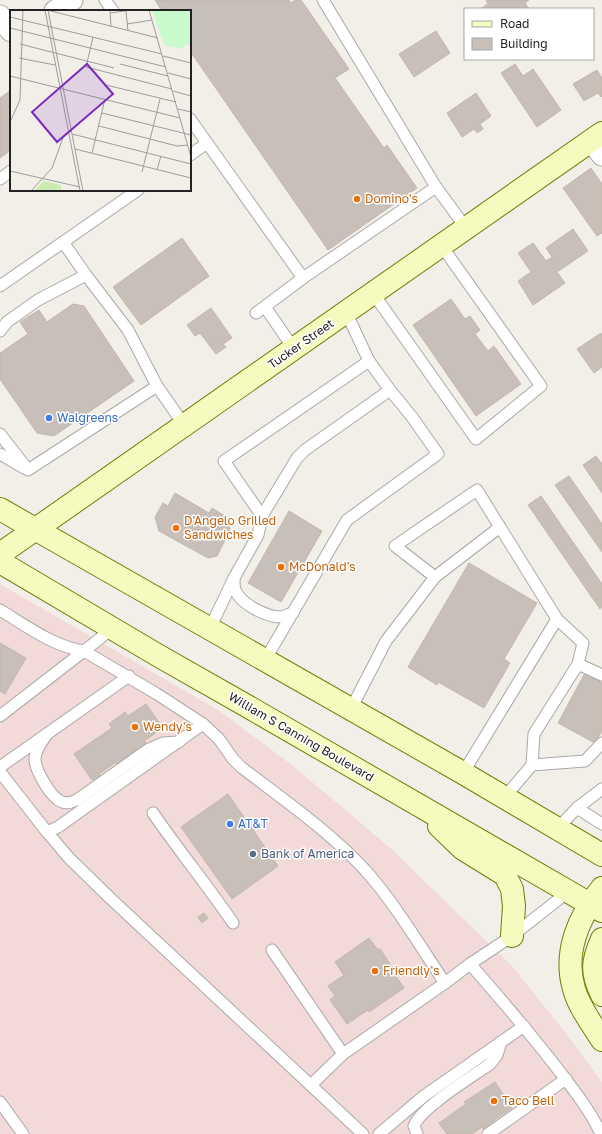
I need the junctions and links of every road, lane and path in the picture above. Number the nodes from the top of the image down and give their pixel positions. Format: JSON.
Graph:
{"nodes":[{"id":1,"x":72,"y":0,"type":"edge"},
{"id":2,"x":105,"y":0,"type":"edge"},
{"id":3,"x":324,"y":0,"type":"edge"},
{"id":4,"x":57,"y":10,"type":"edge"},
{"id":5,"x":112,"y":10,"type":"edge"},
{"id":6,"x":0,"y":16,"type":"edge"},
{"id":7,"x":10,"y":30,"type":"edge"},
{"id":8,"x":191,"y":120,"type":"edge"},
{"id":9,"x":207,"y":143,"type":"junction"},
{"id":10,"x":598,"y":143,"type":"edge"},
{"id":11,"x":191,"y":154,"type":"edge"},
{"id":12,"x":10,"y":172,"type":"edge"},
{"id":13,"x":0,"y":179,"type":"edge"},
{"id":14,"x":436,"y":187,"type":"junction"},
{"id":15,"x":137,"y":191,"type":"edge"},
{"id":16,"x":466,"y":228,"type":"junction"},
{"id":17,"x":63,"y":242,"type":"junction"},
{"id":18,"x":441,"y":245,"type":"junction"},
{"id":19,"x":86,"y":275,"type":"junction"},
{"id":20,"x":303,"y":278,"type":"junction"},
{"id":21,"x":0,"y":286,"type":"edge"},
{"id":22,"x":373,"y":293,"type":"junction"},
{"id":23,"x":346,"y":312,"type":"junction"},
{"id":24,"x":0,"y":332,"type":"edge"},
{"id":25,"x":294,"y":349,"type":"junction"},
{"id":26,"x":369,"y":361,"type":"junction"},
{"id":27,"x":156,"y":386,"type":"junction"},
{"id":28,"x":390,"y":390,"type":"junction"},
{"id":29,"x":184,"y":425,"type":"junction"},
{"id":30,"x":0,"y":434,"type":"edge"},
{"id":31,"x":0,"y":454,"type":"edge"},
{"id":32,"x":28,"y":470,"type":"junction"},
{"id":33,"x":0,"y":509,"type":"edge"},
{"id":34,"x":262,"y":516,"type":"junction"},
{"id":35,"x":500,"y":527,"type":"junction"},
{"id":36,"x":36,"y":529,"type":"junction"},
{"id":37,"x":0,"y":554,"type":"edge"},
{"id":38,"x":0,"y":562,"type":"edge"},
{"id":39,"x":435,"y":576,"type":"junction"},
{"id":40,"x":234,"y":578,"type":"junction"},
{"id":41,"x":0,"y":610,"type":"edge"},
{"id":42,"x":293,"y":613,"type":"junction"},
{"id":43,"x":557,"y":620,"type":"junction"},
{"id":44,"x":210,"y":628,"type":"junction"},
{"id":45,"x":112,"y":629,"type":"junction"},
{"id":46,"x":84,"y":651,"type":"junction"},
{"id":47,"x":265,"y":660,"type":"junction"},
{"id":48,"x":578,"y":664,"type":"junction"},
{"id":49,"x":602,"y":675,"type":"edge"},
{"id":50,"x":129,"y":676,"type":"junction"},
{"id":51,"x":350,"y":709,"type":"junction"},
{"id":52,"x":0,"y":716,"type":"edge"},
{"id":53,"x":203,"y":724,"type":"junction"},
{"id":54,"x":47,"y":734,"type":"junction"},
{"id":55,"x":179,"y":742,"type":"junction"},
{"id":56,"x":602,"y":743,"type":"edge"},
{"id":57,"x":532,"y":765,"type":"junction"},
{"id":58,"x":0,"y":767,"type":"edge"},
{"id":59,"x":0,"y":772,"type":"edge"},
{"id":60,"x":463,"y":773,"type":"junction"},
{"id":61,"x":602,"y":788,"type":"edge"},
{"id":62,"x":504,"y":798,"type":"junction"},
{"id":63,"x":417,"y":804,"type":"junction"},
{"id":64,"x":578,"y":808,"type":"junction"},
{"id":65,"x":153,"y":814,"type":"dead end"},
{"id":66,"x":602,"y":824,"type":"edge"},
{"id":67,"x":558,"y":829,"type":"junction"},
{"id":68,"x":46,"y":832,"type":"junction"},
{"id":69,"x":602,"y":855,"type":"edge"},
{"id":70,"x":568,"y":892,"type":"junction"},
{"id":71,"x":598,"y":901,"type":"edge"},
{"id":72,"x":233,"y":923,"type":"dead end"},
{"id":73,"x":512,"y":936,"type":"junction"},
{"id":74,"x":602,"y":939,"type":"edge"},
{"id":75,"x":272,"y":950,"type":"dead end"},
{"id":76,"x":470,"y":964,"type":"junction"},
{"id":77,"x":445,"y":984,"type":"junction"},
{"id":78,"x":602,"y":995,"type":"edge"},
{"id":79,"x":524,"y":1026,"type":"junction"},
{"id":80,"x":602,"y":1040,"type":"edge"},
{"id":81,"x":501,"y":1042,"type":"junction"},
{"id":82,"x":343,"y":1054,"type":"junction"},
{"id":83,"x":566,"y":1079,"type":"junction"},
{"id":84,"x":311,"y":1085,"type":"junction"},
{"id":85,"x":0,"y":1102,"type":"edge"},
{"id":86,"x":23,"y":1134,"type":"edge"},
{"id":87,"x":363,"y":1134,"type":"edge"},
{"id":88,"x":379,"y":1134,"type":"edge"},
{"id":89,"x":417,"y":1134,"type":"edge"},
{"id":90,"x":488,"y":1134,"type":"edge"},
{"id":91,"x":601,"y":1134,"type":"edge"}],
"edges":[{"from":1,"to":4,"type":"street"},
{"from":2,"to":5,"type":"lane"},
{"from":3,"to":14,"type":"lane"},
{"from":6,"to":7,"type":"street"},
{"from":8,"to":9,"type":"lane"},
{"from":9,"to":11,"type":"lane"},
{"from":9,"to":20,"type":"lane"},
{"from":10,"to":16,"type":"main road","name":"Tucker Street"},
{"from":12,"to":13,"type":"lane"},
{"from":14,"to":16,"type":"lane"},
{"from":14,"to":20,"type":"lane"},
{"from":15,"to":17,"type":"lane"},
{"from":16,"to":18,"type":"main road","name":"Tucker Street"},
{"from":17,"to":19,"type":"lane"},
{"from":17,"to":21,"type":"lane"},
{"from":18,"to":22,"type":"main road","name":"Tucker Street"},
{"from":18,"to":22,"type":"lane"},
{"from":19,"to":24,"type":"lane"},
{"from":19,"to":27,"type":"lane"},
{"from":20,"to":25,"type":"lane"},
{"from":22,"to":23,"type":"main road","name":"Tucker Street"},
{"from":23,"to":25,"type":"main road","name":"Tucker Street"},
{"from":23,"to":26,"type":"lane"},
{"from":25,"to":29,"type":"main road","name":"Tucker Street"},
{"from":26,"to":28,"type":"lane"},
{"from":26,"to":34,"type":"lane"},
{"from":27,"to":29,"type":"lane"},
{"from":27,"to":32,"type":"lane"},
{"from":28,"to":34,"type":"lane"},
{"from":28,"to":42,"type":"lane"},
{"from":29,"to":36,"type":"main road","name":"Tucker Street"},
{"from":30,"to":32,"type":"lane"},
{"from":31,"to":32,"type":"lane"},
{"from":33,"to":36,"type":"main road"},
{"from":34,"to":40,"type":"lane"},
{"from":35,"to":39,"type":"lane"},
{"from":35,"to":39,"type":"lane"},
{"from":35,"to":43,"type":"lane"},
{"from":36,"to":37,"type":"main road","name":"Tucker Street"},
{"from":36,"to":44,"type":"main road"},
{"from":38,"to":45,"type":"main road","name":"William S Canning Boulevard"},
{"from":39,"to":51,"type":"lane"},
{"from":40,"to":42,"type":"lane"},
{"from":40,"to":44,"type":"lane"},
{"from":41,"to":46,"type":"lane"},
{"from":42,"to":47,"type":"lane"},
{"from":43,"to":48,"type":"lane"},
{"from":43,"to":60,"type":"lane"},
{"from":44,"to":47,"type":"main road"},
{"from":45,"to":46,"type":"lane"},
{"from":45,"to":63,"type":"main road","name":"William S Canning Boulevard"},
{"from":46,"to":50,"type":"lane"},
{"from":46,"to":52,"type":"lane"},
{"from":47,"to":51,"type":"main road"},
{"from":48,"to":49,"type":"lane"},
{"from":48,"to":57,"type":"lane"},
{"from":50,"to":53,"type":"lane"},
{"from":50,"to":54,"type":"lane"},
{"from":51,"to":60,"type":"main road"},
{"from":53,"to":55,"type":"lane"},
{"from":53,"to":77,"type":"lane"},
{"from":54,"to":55,"type":"lane"},
{"from":54,"to":58,"type":"lane"},
{"from":55,"to":68,"type":"lane"},
{"from":56,"to":57,"type":"lane"},
{"from":57,"to":62,"type":"lane"},
{"from":59,"to":68,"type":"lane"},
{"from":60,"to":62,"type":"main road"},
{"from":61,"to":64,"type":"lane"},
{"from":62,"to":67,"type":"main road"},
{"from":63,"to":70,"type":"main road","name":"William S Canning Boulevard"},
{"from":63,"to":73,"type":"main road"},
{"from":64,"to":66,"type":"lane"},
{"from":64,"to":67,"type":"lane"},
{"from":65,"to":72,"type":"lane"},
{"from":67,"to":69,"type":"main road"},
{"from":68,"to":84,"type":"lane"},
{"from":70,"to":71,"type":"main road","name":"William S Canning Boulevard"},
{"from":70,"to":73,"type":"lane"},
{"from":71,"to":80,"type":"main road"},
{"from":73,"to":76,"type":"lane"},
{"from":74,"to":78,"type":"main road"},
{"from":75,"to":82,"type":"lane"},
{"from":76,"to":77,"type":"lane"},
{"from":76,"to":79,"type":"lane"},
{"from":77,"to":82,"type":"lane"},
{"from":79,"to":81,"type":"lane"},
{"from":79,"to":83,"type":"lane"},
{"from":81,"to":88,"type":"lane"},
{"from":81,"to":89,"type":"lane"},
{"from":82,"to":84,"type":"lane"},
{"from":83,"to":90,"type":"lane"},
{"from":83,"to":91,"type":"lane"},
{"from":84,"to":87,"type":"lane"},
{"from":85,"to":86,"type":"lane"}]}
